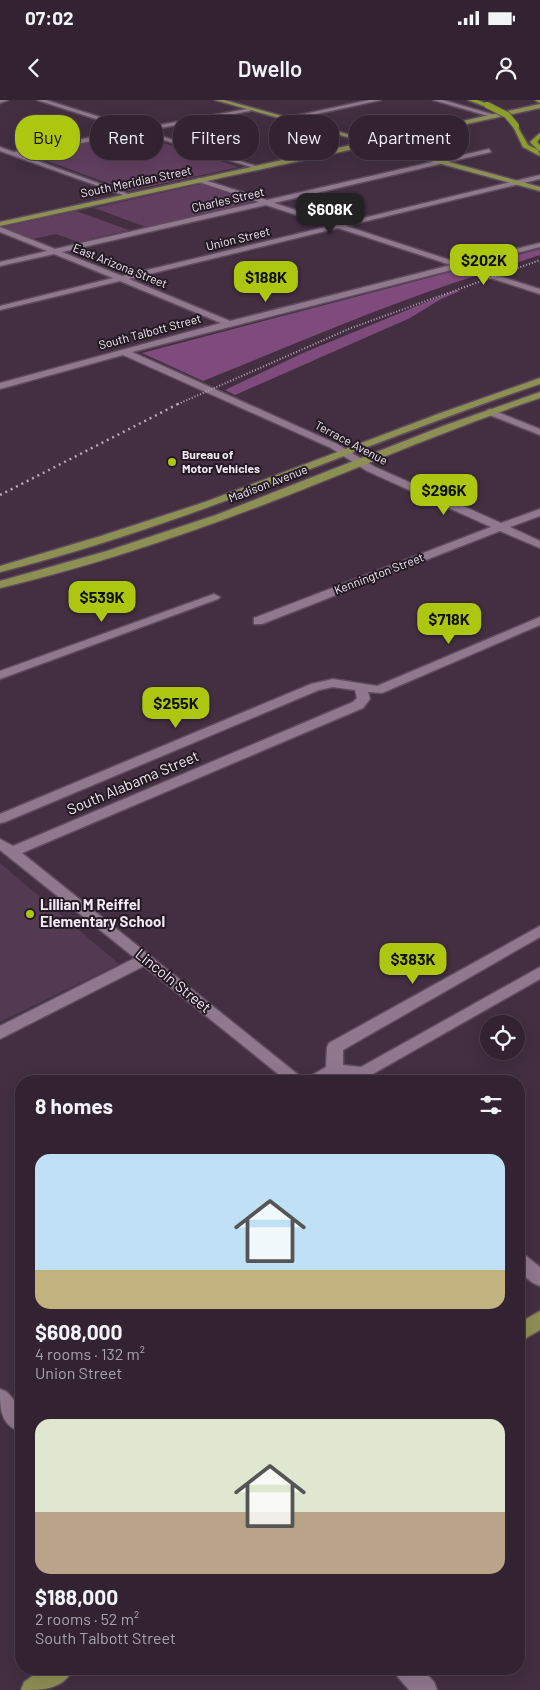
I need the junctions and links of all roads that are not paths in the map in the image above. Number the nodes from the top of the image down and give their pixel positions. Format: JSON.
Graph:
{"nodes":[{"id":1,"x":5,"y":100,"type":"edge"},
{"id":2,"x":40,"y":100,"type":"edge"},
{"id":3,"x":224,"y":100,"type":"edge"},
{"id":4,"x":378,"y":100,"type":"edge"},
{"id":5,"x":436,"y":100,"type":"edge"},
{"id":6,"x":471,"y":100,"type":"edge"},
{"id":7,"x":0,"y":101,"type":"edge"},
{"id":8,"x":540,"y":106,"type":"edge"},
{"id":9,"x":250,"y":109,"type":"junction"},
{"id":10,"x":90,"y":115,"type":"edge"},
{"id":11,"x":270,"y":115,"type":"edge"},
{"id":12,"x":304,"y":115,"type":"edge"},
{"id":13,"x":495,"y":116,"type":"junction"},
{"id":14,"x":469,"y":122,"type":"edge"},
{"id":15,"x":163,"y":125,"type":"edge"},
{"id":16,"x":540,"y":135,"type":"edge"},
{"id":17,"x":163,"y":138,"type":"edge"},
{"id":18,"x":90,"y":139,"type":"edge"},
{"id":19,"x":0,"y":148,"type":"edge"},
{"id":20,"x":349,"y":148,"type":"edge"},
{"id":21,"x":540,"y":149,"type":"edge"},
{"id":22,"x":489,"y":151,"type":"dead end"},
{"id":23,"x":14,"y":154,"type":"junction"},
{"id":24,"x":540,"y":154,"type":"edge"},
{"id":25,"x":435,"y":160,"type":"edge"},
{"id":26,"x":442,"y":162,"type":"junction"},
{"id":27,"x":256,"y":168,"type":"junction"},
{"id":28,"x":540,"y":177,"type":"edge"},
{"id":29,"x":198,"y":180,"type":"junction"},
{"id":30,"x":516,"y":182,"type":"junction"},
{"id":31,"x":540,"y":189,"type":"edge"},
{"id":32,"x":128,"y":195,"type":"junction"},
{"id":33,"x":267,"y":203,"type":"junction"},
{"id":34,"x":0,"y":224,"type":"edge"},
{"id":35,"x":339,"y":226,"type":"junction"},
{"id":36,"x":0,"y":229,"type":"edge"},
{"id":37,"x":540,"y":245,"type":"edge"},
{"id":38,"x":54,"y":251,"type":"junction"},
{"id":39,"x":0,"y":264,"type":"edge"},
{"id":40,"x":462,"y":266,"type":"junction"},
{"id":41,"x":121,"y":279,"type":"junction"},
{"id":42,"x":540,"y":292,"type":"edge"},
{"id":43,"x":0,"y":308,"type":"edge"},
{"id":44,"x":231,"y":324,"type":"junction"},
{"id":45,"x":124,"y":352,"type":"junction"},
{"id":46,"x":540,"y":381,"type":"edge"},
{"id":47,"x":0,"y":386,"type":"edge"},
{"id":48,"x":540,"y":395,"type":"edge"},
{"id":49,"x":490,"y":412,"type":"junction"},
{"id":50,"x":540,"y":432,"type":"edge"},
{"id":51,"x":344,"y":453,"type":"junction"},
{"id":52,"x":360,"y":463,"type":"junction"},
{"id":53,"x":540,"y":512,"type":"edge"},
{"id":54,"x":500,"y":527,"type":"junction"},
{"id":55,"x":540,"y":545,"type":"edge"},
{"id":56,"x":0,"y":569,"type":"edge"},
{"id":57,"x":0,"y":585,"type":"edge"},
{"id":58,"x":214,"y":597,"type":"dead end"},
{"id":59,"x":258,"y":621,"type":"dead end"},
{"id":60,"x":540,"y":621,"type":"edge"},
{"id":61,"x":0,"y":675,"type":"edge"},
{"id":62,"x":360,"y":686,"type":"junction"},
{"id":63,"x":0,"y":819,"type":"edge"},
{"id":64,"x":6,"y":848,"type":"edge"},
{"id":65,"x":540,"y":931,"type":"edge"},
{"id":66,"x":146,"y":959,"type":"junction"},
{"id":67,"x":540,"y":972,"type":"edge"},
{"id":68,"x":0,"y":1033,"type":"edge"},
{"id":69,"x":334,"y":1070,"type":"junction"},
{"id":70,"x":291,"y":1075,"type":"edge"},
{"id":71,"x":325,"y":1075,"type":"edge"},
{"id":72,"x":525,"y":1266,"type":"edge"},
{"id":73,"x":540,"y":1278,"type":"edge"},
{"id":74,"x":540,"y":1319,"type":"edge"},
{"id":75,"x":525,"y":1330,"type":"edge"},
{"id":76,"x":0,"y":1398,"type":"edge"},
{"id":77,"x":15,"y":1416,"type":"edge"},
{"id":78,"x":53,"y":1675,"type":"edge"},
{"id":79,"x":411,"y":1675,"type":"edge"},
{"id":80,"x":33,"y":1690,"type":"edge"},
{"id":81,"x":425,"y":1690,"type":"edge"}],
"edges":[{"from":1,"to":7,"type":"street"},
{"from":2,"to":10,"type":"street"},
{"from":3,"to":9,"type":"main road"},
{"from":4,"to":12,"type":"street"},
{"from":5,"to":13,"type":"street"},
{"from":6,"to":24,"type":"highway","bridge":true},
{"from":8,"to":13,"type":"main road","name":"South Meridian Street"},
{"from":9,"to":11,"type":"main road"},
{"from":9,"to":15,"type":"street"},
{"from":13,"to":14,"type":"main road","name":"South Meridian Street"},
{"from":16,"to":21,"type":"highway"},
{"from":17,"to":27,"type":"street"},
{"from":18,"to":23,"type":"street"},
{"from":19,"to":23,"type":"street"},
{"from":20,"to":27,"type":"main road","name":"South Meridian Street"},
{"from":22,"to":26,"type":"street","name":"Charles Street"},
{"from":23,"to":32,"type":"street"},
{"from":25,"to":26,"type":"main road"},
{"from":26,"to":30,"type":"main road"},
{"from":26,"to":33,"type":"street","name":"Charles Street"},
{"from":27,"to":29,"type":"main road","name":"South Meridian Street"},
{"from":28,"to":30,"type":"street","name":"Union Street"},
{"from":29,"to":32,"type":"main road","name":"South Meridian Street"},
{"from":29,"to":33,"type":"street"},
{"from":30,"to":31,"type":"main road"},
{"from":30,"to":35,"type":"street","name":"Union Street"},
{"from":32,"to":34,"type":"main road","name":"South Meridian Street"},
{"from":33,"to":35,"type":"street"},
{"from":33,"to":38,"type":"street","name":"Charles Street"},
{"from":35,"to":40,"type":"street"},
{"from":35,"to":41,"type":"street","name":"Union Street"},
{"from":36,"to":38,"type":"street","name":"East Arizona Street"},
{"from":37,"to":40,"type":"street","name":"South Talbott Street"},
{"from":38,"to":39,"type":"street","name":"Charles Street"},
{"from":38,"to":41,"type":"street","name":"East Arizona Street"},
{"from":40,"to":42,"type":"street"},
{"from":40,"to":44,"type":"street","name":"South Talbott Street"},
{"from":41,"to":43,"type":"street","name":"Union Street"},
{"from":41,"to":44,"type":"street","name":"East Arizona Street"},
{"from":44,"to":45,"type":"street","name":"South Talbott Street"},
{"from":45,"to":47,"type":"street","name":"South Talbott Street"},
{"from":45,"to":51,"type":"street","name":"Terrace Avenue"},
{"from":46,"to":51,"type":"main road","name":"Madison Avenue"},
{"from":48,"to":49,"type":"main road","name":"Madison Avenue"},
{"from":49,"to":50,"type":"street"},
{"from":49,"to":52,"type":"main road","name":"Madison Avenue"},
{"from":51,"to":52,"type":"street","name":"Terrace Avenue"},
{"from":51,"to":56,"type":"main road","name":"Madison Avenue"},
{"from":52,"to":54,"type":"street","name":"Terrace Avenue"},
{"from":52,"to":57,"type":"main road","name":"Madison Avenue"},
{"from":53,"to":54,"type":"street"},
{"from":54,"to":55,"type":"street","name":"Terrace Avenue"},
{"from":54,"to":59,"type":"street","name":"Kennington Street"},
{"from":58,"to":61,"type":"street"},
{"from":60,"to":62,"type":"street","name":"South Alabama Street"},
{"from":62,"to":63,"type":"street","name":"South Alabama Street"},
{"from":62,"to":64,"type":"street","name":"South Alabama Street"},
{"from":64,"to":66,"type":"street","name":"Lincoln Street"},
{"from":65,"to":69,"type":"street"},
{"from":66,"to":68,"type":"street"},
{"from":66,"to":70,"type":"street","name":"Lincoln Street"},
{"from":67,"to":69,"type":"street"},
{"from":69,"to":71,"type":"street"},
{"from":72,"to":73,"type":"street"},
{"from":74,"to":75,"type":"main road"},
{"from":76,"to":77,"type":"street"},
{"from":78,"to":80,"type":"main road"},
{"from":79,"to":81,"type":"street"}]}
